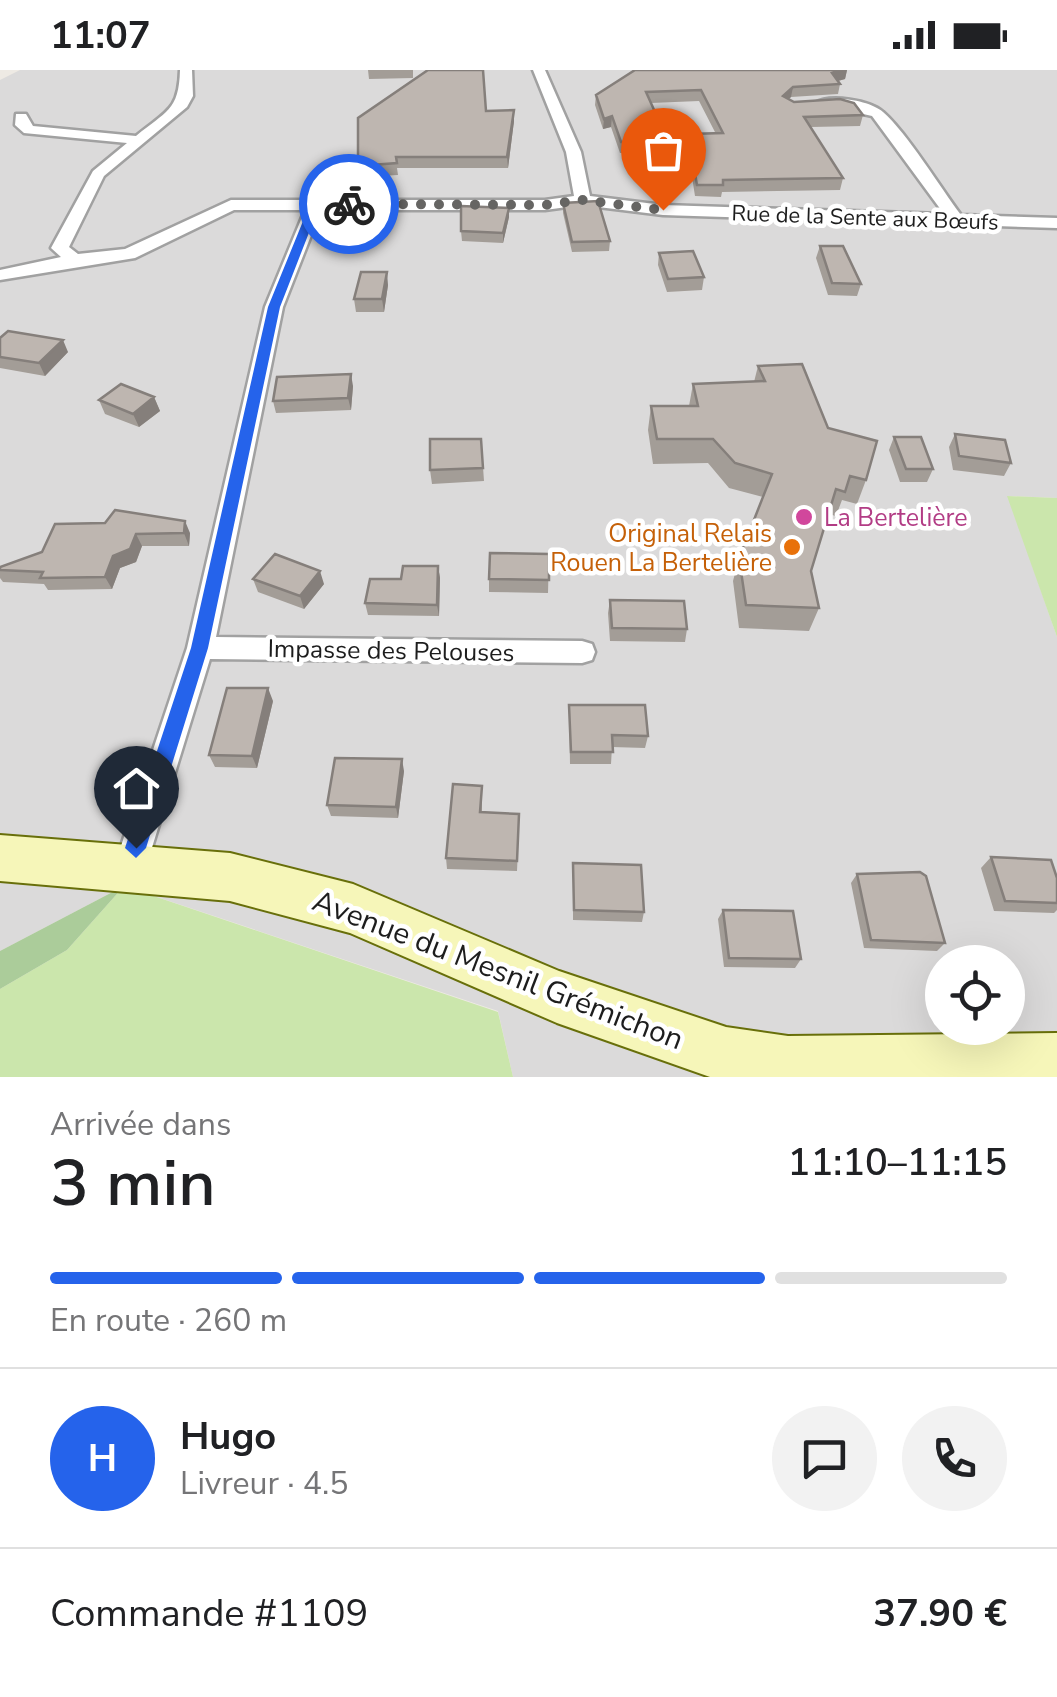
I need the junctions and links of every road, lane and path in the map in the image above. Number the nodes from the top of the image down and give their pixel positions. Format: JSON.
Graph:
{"nodes":[{"id":1,"x":186,"y":70,"type":"edge"},
{"id":2,"x":539,"y":70,"type":"edge"},
{"id":3,"x":806,"y":104,"type":"edge"},
{"id":4,"x":21,"y":117,"type":"dead end"},
{"id":5,"x":138,"y":140,"type":"junction"},
{"id":6,"x":582,"y":200,"type":"junction"},
{"id":7,"x":315,"y":204,"type":"junction"},
{"id":8,"x":956,"y":220,"type":"junction"},
{"id":9,"x":1057,"y":223,"type":"edge"},
{"id":10,"x":74,"y":260,"type":"junction"},
{"id":11,"x":0,"y":275,"type":"edge"},
{"id":12,"x":200,"y":648,"type":"junction"},
{"id":13,"x":582,"y":652,"type":"dead end"},
{"id":14,"x":0,"y":858,"type":"edge"},
{"id":15,"x":130,"y":867,"type":"junction"},
{"id":16,"x":1057,"y":1061,"type":"edge"}],
"edges":[{"from":1,"to":5,"type":"street"},
{"from":2,"to":6,"type":"street"},
{"from":3,"to":8,"type":"street"},
{"from":4,"to":5,"type":"street"},
{"from":5,"to":10,"type":"street"},
{"from":6,"to":7,"type":"street","name":"Rue de la Sente aux Bœufs"},
{"from":6,"to":8,"type":"street","name":"Rue de la Sente aux Bœufs"},
{"from":7,"to":10,"type":"street","name":"Rue de la Sente aux Bœufs"},
{"from":7,"to":12,"type":"street"},
{"from":8,"to":9,"type":"street","name":"Rue de la Sente aux Bœufs"},
{"from":10,"to":11,"type":"street","name":"Rue de la Sente aux Bœufs"},
{"from":12,"to":13,"type":"street","name":"Impasse des Pelouses"},
{"from":12,"to":15,"type":"street"},
{"from":14,"to":15,"type":"street","name":"Avenue du Mesnil Grémichon"},
{"from":15,"to":16,"type":"street","name":"Avenue du Mesnil Grémichon"}]}
